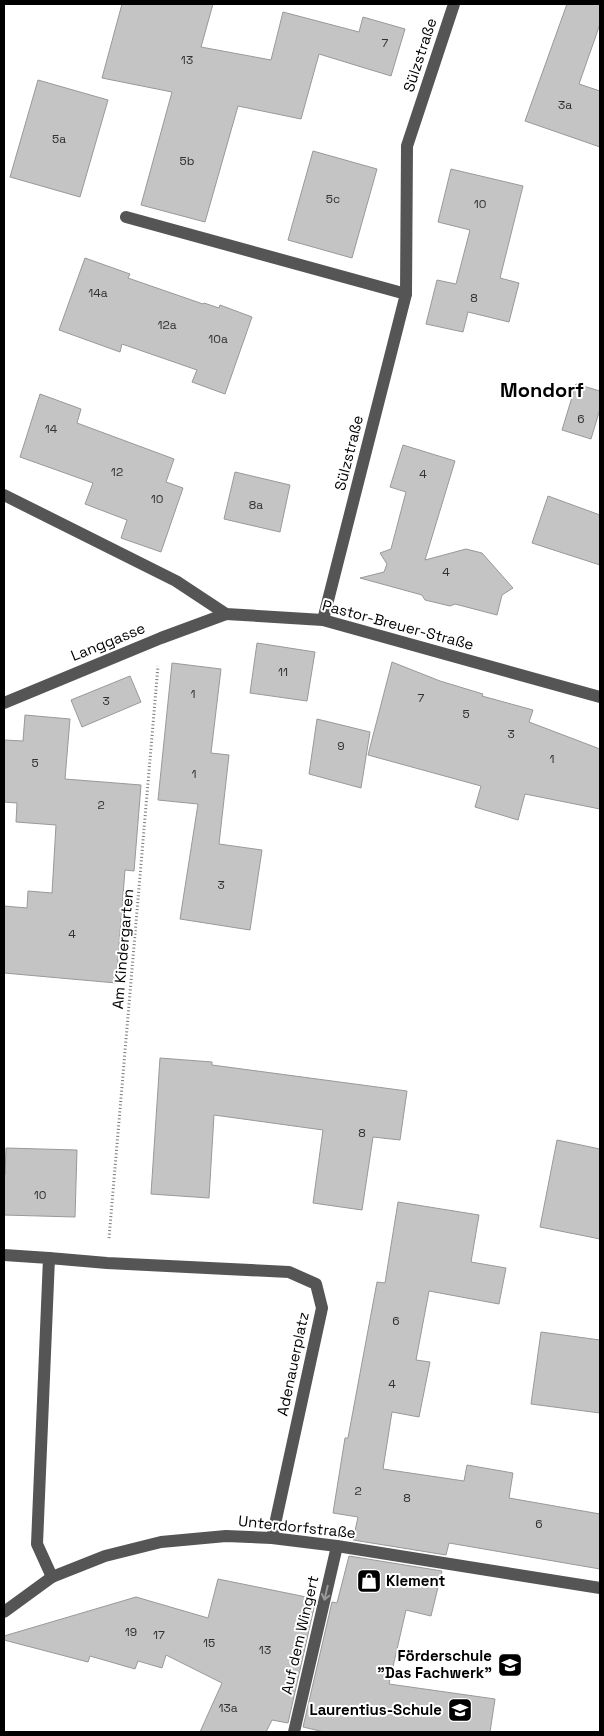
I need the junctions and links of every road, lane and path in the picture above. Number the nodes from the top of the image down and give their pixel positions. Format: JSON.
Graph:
{"nodes":[{"id":1,"x":454,"y":4,"type":"edge"},
{"id":2,"x":126,"y":217,"type":"dead end"},
{"id":3,"x":406,"y":294,"type":"junction"},
{"id":4,"x":4,"y":495,"type":"edge"},
{"id":5,"x":226,"y":614,"type":"junction"},
{"id":6,"x":323,"y":620,"type":"junction"},
{"id":7,"x":161,"y":638,"type":"junction"},
{"id":8,"x":600,"y":697,"type":"edge"},
{"id":9,"x":4,"y":703,"type":"edge"},
{"id":10,"x":4,"y":1255,"type":"edge"},
{"id":11,"x":50,"y":1258,"type":"junction"},
{"id":12,"x":107,"y":1263,"type":"junction"},
{"id":13,"x":272,"y":1538,"type":"junction"},
{"id":14,"x":337,"y":1546,"type":"junction"},
{"id":15,"x":52,"y":1577,"type":"junction"},
{"id":16,"x":600,"y":1588,"type":"edge"},
{"id":17,"x":4,"y":1612,"type":"edge"},
{"id":18,"x":294,"y":1732,"type":"edge"}],
"edges":[{"from":1,"to":3,"type":"street","name":"Sülzstraße"},
{"from":2,"to":3,"type":"street"},
{"from":3,"to":6,"type":"street","name":"Sülzstraße"},
{"from":4,"to":5,"type":"street","name":"Pastor-Breuer-Straße"},
{"from":5,"to":6,"type":"street","name":"Pastor-Breuer-Straße"},
{"from":5,"to":7,"type":"street","name":"Langgasse"},
{"from":6,"to":8,"type":"street","name":"Pastor-Breuer-Straße"},
{"from":7,"to":9,"type":"street","name":"Langgasse"},
{"from":7,"to":12,"type":"path","name":"Am Kindergarten"},
{"from":10,"to":11,"type":"street","name":"Adenauerplatz"},
{"from":11,"to":12,"type":"street","name":"Adenauerplatz"},
{"from":11,"to":15,"type":"street"},
{"from":12,"to":13,"type":"street","name":"Adenauerplatz"},
{"from":13,"to":14,"type":"street","name":"Unterdorfstraße"},
{"from":13,"to":15,"type":"street","name":"Unterdorfstraße"},
{"from":14,"to":16,"type":"street","name":"Unterdorfstraße"},
{"from":14,"to":18,"type":"street","name":"Auf dem Wingert","one_way":true},
{"from":15,"to":17,"type":"street","name":"Unterdorfstraße"}]}
